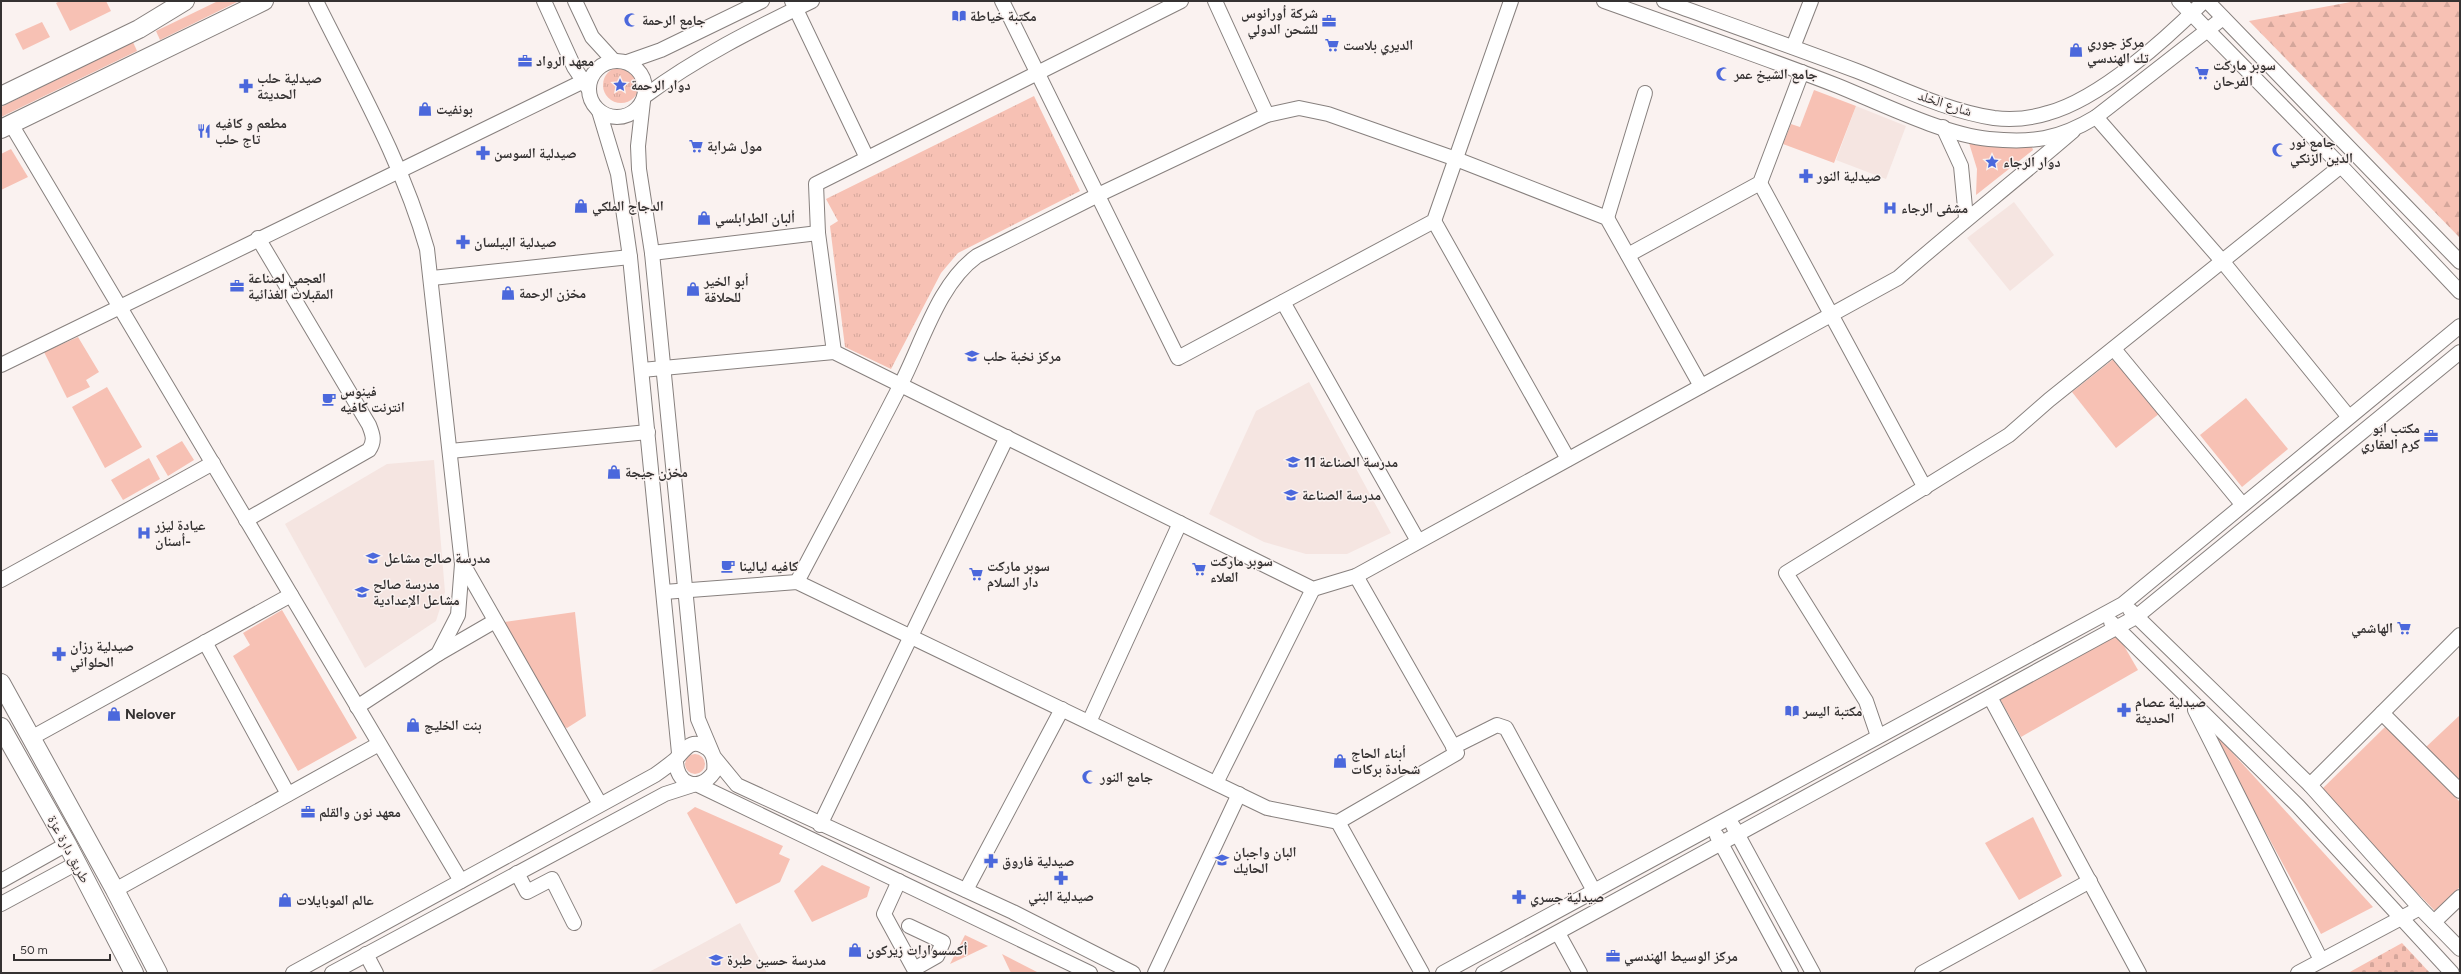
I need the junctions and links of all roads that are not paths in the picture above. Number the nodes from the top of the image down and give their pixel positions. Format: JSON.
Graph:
{"nodes":[{"id":1,"x":185,"y":1,"type":"edge"},
{"id":2,"x":264,"y":1,"type":"edge"},
{"id":3,"x":316,"y":1,"type":"edge"},
{"id":4,"x":544,"y":1,"type":"edge"},
{"id":5,"x":575,"y":1,"type":"edge"},
{"id":6,"x":762,"y":1,"type":"edge"},
{"id":7,"x":812,"y":1,"type":"edge"},
{"id":8,"x":1002,"y":1,"type":"edge"},
{"id":9,"x":1181,"y":1,"type":"edge"},
{"id":10,"x":1215,"y":1,"type":"edge"},
{"id":11,"x":1511,"y":1,"type":"edge"},
{"id":12,"x":1604,"y":1,"type":"edge"},
{"id":13,"x":1664,"y":1,"type":"edge"},
{"id":14,"x":1811,"y":1,"type":"edge"},
{"id":15,"x":2179,"y":1,"type":"edge"},
{"id":16,"x":2205,"y":1,"type":"edge"},
{"id":17,"x":794,"y":5,"type":"edge"},
{"id":18,"x":2190,"y":15,"type":"junction"},
{"id":19,"x":2223,"y":18,"type":"junction"},
{"id":20,"x":139,"y":29,"type":"junction"},
{"id":21,"x":2207,"y":32,"type":"junction"},
{"id":22,"x":1793,"y":47,"type":"junction"},
{"id":23,"x":152,"y":55,"type":"junction"},
{"id":24,"x":613,"y":60,"type":"junction"},
{"id":25,"x":627,"y":62,"type":"junction"},
{"id":26,"x":1037,"y":72,"type":"junction"},
{"id":27,"x":1802,"y":72,"type":"junction"},
{"id":28,"x":587,"y":83,"type":"junction"},
{"id":29,"x":1645,"y":93,"type":"dead end"},
{"id":30,"x":1,"y":96,"type":"edge"},
{"id":31,"x":644,"y":99,"type":"junction"},
{"id":32,"x":1933,"y":100,"type":"junction"},
{"id":33,"x":599,"y":111,"type":"junction"},
{"id":34,"x":1267,"y":115,"type":"junction"},
{"id":35,"x":2096,"y":117,"type":"junction"},
{"id":36,"x":1925,"y":120,"type":"junction"},
{"id":37,"x":6,"y":126,"type":"edge"},
{"id":38,"x":1943,"y":127,"type":"junction"},
{"id":39,"x":2073,"y":131,"type":"junction"},
{"id":40,"x":867,"y":158,"type":"junction"},
{"id":41,"x":1456,"y":160,"type":"junction"},
{"id":42,"x":2341,"y":166,"type":"junction"},
{"id":43,"x":400,"y":170,"type":"junction"},
{"id":44,"x":1760,"y":183,"type":"junction"},
{"id":45,"x":1098,"y":195,"type":"junction"},
{"id":46,"x":1608,"y":218,"type":"junction"},
{"id":47,"x":1966,"y":218,"type":"junction"},
{"id":48,"x":1434,"y":221,"type":"junction"},
{"id":49,"x":818,"y":233,"type":"junction"},
{"id":50,"x":258,"y":238,"type":"junction"},
{"id":51,"x":652,"y":253,"type":"junction"},
{"id":52,"x":1628,"y":255,"type":"junction"},
{"id":53,"x":630,"y":257,"type":"junction"},
{"id":54,"x":2223,"y":262,"type":"junction"},
{"id":55,"x":2460,"y":262,"type":"edge"},
{"id":56,"x":432,"y":278,"type":"junction"},
{"id":57,"x":2460,"y":292,"type":"edge"},
{"id":58,"x":1284,"y":302,"type":"junction"},
{"id":59,"x":120,"y":307,"type":"junction"},
{"id":60,"x":1832,"y":314,"type":"junction"},
{"id":61,"x":2460,"y":326,"type":"edge"},
{"id":62,"x":2114,"y":349,"type":"junction"},
{"id":63,"x":834,"y":352,"type":"junction"},
{"id":64,"x":2460,"y":352,"type":"edge"},
{"id":65,"x":1,"y":365,"type":"edge"},
{"id":66,"x":663,"y":368,"type":"junction"},
{"id":67,"x":642,"y":370,"type":"junction"},
{"id":68,"x":901,"y":385,"type":"junction"},
{"id":69,"x":1701,"y":386,"type":"junction"},
{"id":70,"x":2348,"y":416,"type":"junction"},
{"id":71,"x":648,"y":432,"type":"junction"},
{"id":72,"x":1007,"y":438,"type":"junction"},
{"id":73,"x":450,"y":451,"type":"junction"},
{"id":74,"x":1568,"y":459,"type":"junction"},
{"id":75,"x":212,"y":463,"type":"junction"},
{"id":76,"x":1925,"y":488,"type":"junction"},
{"id":77,"x":2242,"y":504,"type":"junction"},
{"id":78,"x":246,"y":520,"type":"junction"},
{"id":79,"x":1180,"y":523,"type":"junction"},
{"id":80,"x":1418,"y":541,"type":"junction"},
{"id":81,"x":462,"y":564,"type":"junction"},
{"id":82,"x":1356,"y":576,"type":"junction"},
{"id":83,"x":1,"y":580,"type":"edge"},
{"id":84,"x":797,"y":582,"type":"junction"},
{"id":85,"x":1314,"y":589,"type":"junction"},
{"id":86,"x":685,"y":591,"type":"junction"},
{"id":87,"x":664,"y":592,"type":"junction"},
{"id":88,"x":291,"y":595,"type":"junction"},
{"id":89,"x":2123,"y":604,"type":"junction"},
{"id":90,"x":2103,"y":614,"type":"junction"},
{"id":91,"x":2136,"y":616,"type":"junction"},
{"id":92,"x":495,"y":621,"type":"junction"},
{"id":93,"x":2116,"y":627,"type":"junction"},
{"id":94,"x":2460,"y":635,"type":"edge"},
{"id":95,"x":911,"y":637,"type":"junction"},
{"id":96,"x":206,"y":642,"type":"junction"},
{"id":97,"x":438,"y":654,"type":"junction"},
{"id":98,"x":1,"y":683,"type":"edge"},
{"id":99,"x":1990,"y":697,"type":"junction"},
{"id":100,"x":2190,"y":700,"type":"junction"},
{"id":101,"x":357,"y":707,"type":"junction"},
{"id":102,"x":1062,"y":709,"type":"junction"},
{"id":103,"x":2382,"y":713,"type":"junction"},
{"id":104,"x":1089,"y":722,"type":"junction"},
{"id":105,"x":1,"y":727,"type":"edge"},
{"id":106,"x":1878,"y":736,"type":"junction"},
{"id":107,"x":31,"y":738,"type":"junction"},
{"id":108,"x":379,"y":744,"type":"junction"},
{"id":109,"x":1453,"y":748,"type":"junction"},
{"id":110,"x":678,"y":756,"type":"junction"},
{"id":111,"x":714,"y":757,"type":"junction"},
{"id":112,"x":1216,"y":783,"type":"junction"},
{"id":113,"x":696,"y":784,"type":"junction"},
{"id":114,"x":2310,"y":785,"type":"junction"},
{"id":115,"x":2460,"y":791,"type":"edge"},
{"id":116,"x":288,"y":794,"type":"junction"},
{"id":117,"x":1239,"y":794,"type":"junction"},
{"id":118,"x":600,"y":804,"type":"junction"},
{"id":119,"x":1728,"y":818,"type":"junction"},
{"id":120,"x":1338,"y":822,"type":"junction"},
{"id":121,"x":820,"y":824,"type":"junction"},
{"id":122,"x":1712,"y":827,"type":"junction"},
{"id":123,"x":1738,"y":834,"type":"junction"},
{"id":124,"x":67,"y":844,"type":"junction"},
{"id":125,"x":1720,"y":844,"type":"junction"},
{"id":126,"x":77,"y":863,"type":"junction"},
{"id":127,"x":517,"y":873,"type":"junction"},
{"id":128,"x":1,"y":881,"type":"edge"},
{"id":129,"x":461,"y":881,"type":"junction"},
{"id":130,"x":899,"y":881,"type":"junction"},
{"id":131,"x":2090,"y":881,"type":"junction"},
{"id":132,"x":946,"y":882,"type":"junction"},
{"id":133,"x":1610,"y":882,"type":"junction"},
{"id":134,"x":115,"y":890,"type":"junction"},
{"id":135,"x":966,"y":890,"type":"junction"},
{"id":136,"x":1594,"y":891,"type":"junction"},
{"id":137,"x":2460,"y":898,"type":"edge"},
{"id":138,"x":1619,"y":899,"type":"junction"},
{"id":139,"x":938,"y":900,"type":"junction"},
{"id":140,"x":1,"y":904,"type":"edge"},
{"id":141,"x":2420,"y":908,"type":"junction"},
{"id":142,"x":2401,"y":920,"type":"junction"},
{"id":143,"x":2434,"y":922,"type":"junction"},
{"id":144,"x":574,"y":923,"type":"dead end"},
{"id":145,"x":909,"y":926,"type":"dead end"},
{"id":146,"x":1558,"y":932,"type":"junction"},
{"id":147,"x":2460,"y":949,"type":"edge"},
{"id":148,"x":366,"y":954,"type":"junction"},
{"id":149,"x":2321,"y":960,"type":"junction"},
{"id":150,"x":134,"y":973,"type":"edge"},
{"id":151,"x":158,"y":973,"type":"edge"},
{"id":152,"x":293,"y":973,"type":"edge"},
{"id":153,"x":332,"y":973,"type":"edge"},
{"id":154,"x":376,"y":973,"type":"edge"},
{"id":155,"x":1090,"y":973,"type":"edge"},
{"id":156,"x":1133,"y":973,"type":"edge"},
{"id":157,"x":1155,"y":973,"type":"edge"},
{"id":158,"x":1422,"y":973,"type":"edge"},
{"id":159,"x":1443,"y":973,"type":"edge"},
{"id":160,"x":1483,"y":973,"type":"edge"},
{"id":161,"x":1580,"y":973,"type":"edge"},
{"id":162,"x":1791,"y":973,"type":"edge"},
{"id":163,"x":1813,"y":973,"type":"edge"},
{"id":164,"x":1922,"y":973,"type":"edge"},
{"id":165,"x":2139,"y":973,"type":"edge"},
{"id":166,"x":2298,"y":973,"type":"edge"},
{"id":167,"x":2452,"y":973,"type":"edge"}],
"edges":[{"from":1,"to":20,"type":"main road"},
{"from":2,"to":23,"type":"main road"},
{"from":3,"to":43,"type":"street"},
{"from":4,"to":28,"type":"street"},
{"from":5,"to":24,"type":"street"},
{"from":6,"to":25,"type":"street"},
{"from":7,"to":17,"type":"street"},
{"from":8,"to":26,"type":"street"},
{"from":9,"to":26,"type":"street"},
{"from":10,"to":34,"type":"street"},
{"from":11,"to":41,"type":"street"},
{"from":12,"to":27,"type":"street"},
{"from":13,"to":22,"type":"street","name":"شارع الخلد"},
{"from":14,"to":22,"type":"street"},
{"from":15,"to":18,"type":"street"},
{"from":16,"to":18,"type":"street","name":"شارع الخلد"},
{"from":16,"to":19,"type":"street"},
{"from":17,"to":31,"type":"street"},
{"from":17,"to":40,"type":"street"},
{"from":18,"to":21,"type":"street"},
{"from":18,"to":32,"type":"street","name":"شارع الخلد"},
{"from":19,"to":21,"type":"street"},
{"from":19,"to":55,"type":"street"},
{"from":20,"to":23,"type":"main road"},
{"from":20,"to":30,"type":"main road"},
{"from":21,"to":35,"type":"street"},
{"from":21,"to":42,"type":"street"},
{"from":22,"to":32,"type":"street","name":"شارع الخلد"},
{"from":23,"to":37,"type":"main road"},
{"from":24,"to":25,"type":"street"},
{"from":24,"to":28,"type":"street"},
{"from":25,"to":31,"type":"street"},
{"from":26,"to":40,"type":"street"},
{"from":26,"to":45,"type":"street"},
{"from":27,"to":36,"type":"street"},
{"from":27,"to":44,"type":"street"},
{"from":28,"to":33,"type":"street"},
{"from":28,"to":43,"type":"street"},
{"from":29,"to":46,"type":"street"},
{"from":31,"to":33,"type":"street"},
{"from":31,"to":51,"type":"street"},
{"from":32,"to":36,"type":"street"},
{"from":33,"to":53,"type":"street"},
{"from":34,"to":41,"type":"street"},
{"from":34,"to":45,"type":"street"},
{"from":35,"to":39,"type":"street"},
{"from":35,"to":54,"type":"street"},
{"from":36,"to":38,"type":"street"},
{"from":37,"to":59,"type":"street"},
{"from":38,"to":39,"type":"street"},
{"from":38,"to":47,"type":"street"},
{"from":39,"to":47,"type":"street"},
{"from":40,"to":49,"type":"street"},
{"from":41,"to":46,"type":"street"},
{"from":41,"to":48,"type":"street"},
{"from":42,"to":54,"type":"street"},
{"from":42,"to":57,"type":"street"},
{"from":43,"to":50,"type":"street"},
{"from":43,"to":56,"type":"street"},
{"from":44,"to":52,"type":"street"},
{"from":44,"to":60,"type":"street"},
{"from":45,"to":58,"type":"street"},
{"from":45,"to":68,"type":"street"},
{"from":46,"to":52,"type":"street"},
{"from":47,"to":60,"type":"street"},
{"from":48,"to":58,"type":"street"},
{"from":48,"to":74,"type":"street"},
{"from":49,"to":51,"type":"street"},
{"from":49,"to":63,"type":"street"},
{"from":50,"to":59,"type":"street"},
{"from":50,"to":78,"type":"street"},
{"from":51,"to":66,"type":"street"},
{"from":52,"to":69,"type":"street"},
{"from":53,"to":56,"type":"street"},
{"from":53,"to":67,"type":"street"},
{"from":54,"to":62,"type":"street"},
{"from":54,"to":70,"type":"street"},
{"from":56,"to":73,"type":"street"},
{"from":58,"to":80,"type":"street"},
{"from":59,"to":65,"type":"street"},
{"from":59,"to":75,"type":"street"},
{"from":60,"to":69,"type":"street"},
{"from":60,"to":76,"type":"street"},
{"from":61,"to":70,"type":"street"},
{"from":62,"to":76,"type":"street"},
{"from":62,"to":77,"type":"street"},
{"from":63,"to":66,"type":"street"},
{"from":63,"to":68,"type":"street"},
{"from":64,"to":91,"type":"street"},
{"from":66,"to":67,"type":"street"},
{"from":66,"to":86,"type":"street"},
{"from":67,"to":71,"type":"street"},
{"from":68,"to":72,"type":"street"},
{"from":68,"to":84,"type":"street"},
{"from":69,"to":74,"type":"street"},
{"from":70,"to":77,"type":"street"},
{"from":71,"to":73,"type":"street"},
{"from":71,"to":87,"type":"street"},
{"from":72,"to":79,"type":"street"},
{"from":72,"to":95,"type":"street"},
{"from":73,"to":81,"type":"street"},
{"from":74,"to":80,"type":"street"},
{"from":75,"to":78,"type":"street"},
{"from":75,"to":83,"type":"street"},
{"from":76,"to":106,"type":"street"},
{"from":77,"to":89,"type":"street"},
{"from":78,"to":88,"type":"street"},
{"from":79,"to":85,"type":"street"},
{"from":79,"to":104,"type":"street"},
{"from":80,"to":82,"type":"street"},
{"from":81,"to":92,"type":"street"},
{"from":81,"to":97,"type":"street"},
{"from":82,"to":85,"type":"street"},
{"from":82,"to":109,"type":"street"},
{"from":84,"to":86,"type":"street"},
{"from":84,"to":95,"type":"street"},
{"from":85,"to":112,"type":"street"},
{"from":86,"to":87,"type":"street"},
{"from":86,"to":111,"type":"street"},
{"from":87,"to":110,"type":"street"},
{"from":88,"to":96,"type":"street"},
{"from":88,"to":101,"type":"street"},
{"from":89,"to":90,"type":"street"},
{"from":89,"to":91,"type":"street"},
{"from":90,"to":93,"type":"street"},
{"from":90,"to":106,"type":"street"},
{"from":91,"to":93,"type":"street"},
{"from":91,"to":114,"type":"street"},
{"from":92,"to":97,"type":"street"},
{"from":92,"to":118,"type":"street"},
{"from":93,"to":99,"type":"street"},
{"from":93,"to":100,"type":"street"},
{"from":94,"to":103,"type":"street"},
{"from":95,"to":102,"type":"street"},
{"from":95,"to":121,"type":"street"},
{"from":96,"to":107,"type":"street"},
{"from":96,"to":116,"type":"street"},
{"from":97,"to":101,"type":"street"},
{"from":98,"to":107,"type":"main road"},
{"from":99,"to":123,"type":"street"},
{"from":99,"to":131,"type":"street"},
{"from":100,"to":142,"type":"street"},
{"from":100,"to":149,"type":"street"},
{"from":101,"to":108,"type":"street"},
{"from":102,"to":104,"type":"street"},
{"from":102,"to":135,"type":"street"},
{"from":103,"to":114,"type":"street"},
{"from":103,"to":115,"type":"street"},
{"from":104,"to":112,"type":"street"},
{"from":105,"to":124,"type":"main road","name":"طريق دارة عزة"},
{"from":106,"to":119,"type":"street"},
{"from":107,"to":134,"type":"main road"},
{"from":108,"to":116,"type":"street"},
{"from":108,"to":129,"type":"street"},
{"from":109,"to":120,"type":"street"},
{"from":109,"to":136,"type":"street"},
{"from":110,"to":111,"type":"street"},
{"from":110,"to":113,"type":"street"},
{"from":110,"to":118,"type":"street"},
{"from":111,"to":113,"type":"street"},
{"from":111,"to":121,"type":"street"},
{"from":112,"to":117,"type":"street"},
{"from":113,"to":127,"type":"street"},
{"from":113,"to":130,"type":"street"},
{"from":114,"to":141,"type":"street"},
{"from":116,"to":134,"type":"street"},
{"from":117,"to":120,"type":"street"},
{"from":117,"to":157,"type":"street"},
{"from":118,"to":129,"type":"street"},
{"from":119,"to":122,"type":"street"},
{"from":119,"to":123,"type":"street"},
{"from":120,"to":158,"type":"street"},
{"from":121,"to":132,"type":"street"},
{"from":122,"to":125,"type":"street"},
{"from":122,"to":133,"type":"street"},
{"from":123,"to":125,"type":"street"},
{"from":123,"to":163,"type":"street"},
{"from":124,"to":126,"type":"main road","name":"طريق دارة عزة"},
{"from":124,"to":128,"type":"street"},
{"from":125,"to":138,"type":"street"},
{"from":125,"to":162,"type":"street"},
{"from":126,"to":140,"type":"street"},
{"from":126,"to":150,"type":"main road","name":"طريق دارة عزة"},
{"from":127,"to":144,"type":"street"},
{"from":127,"to":148,"type":"street"},
{"from":129,"to":152,"type":"street"},
{"from":130,"to":139,"type":"street"},
{"from":130,"to":145,"type":"street"},
{"from":131,"to":164,"type":"street"},
{"from":131,"to":165,"type":"street"},
{"from":132,"to":135,"type":"street"},
{"from":132,"to":139,"type":"street"},
{"from":133,"to":136,"type":"street"},
{"from":133,"to":138,"type":"street"},
{"from":134,"to":151,"type":"main road"},
{"from":135,"to":156,"type":"street"},
{"from":136,"to":159,"type":"street"},
{"from":137,"to":143,"type":"street"},
{"from":138,"to":146,"type":"street"},
{"from":139,"to":155,"type":"street"},
{"from":141,"to":142,"type":"street"},
{"from":141,"to":143,"type":"street"},
{"from":142,"to":149,"type":"street"},
{"from":142,"to":167,"type":"street"},
{"from":143,"to":147,"type":"street"},
{"from":146,"to":160,"type":"street"},
{"from":146,"to":161,"type":"street"},
{"from":148,"to":153,"type":"street"},
{"from":148,"to":154,"type":"street"},
{"from":149,"to":166,"type":"street"}]}
